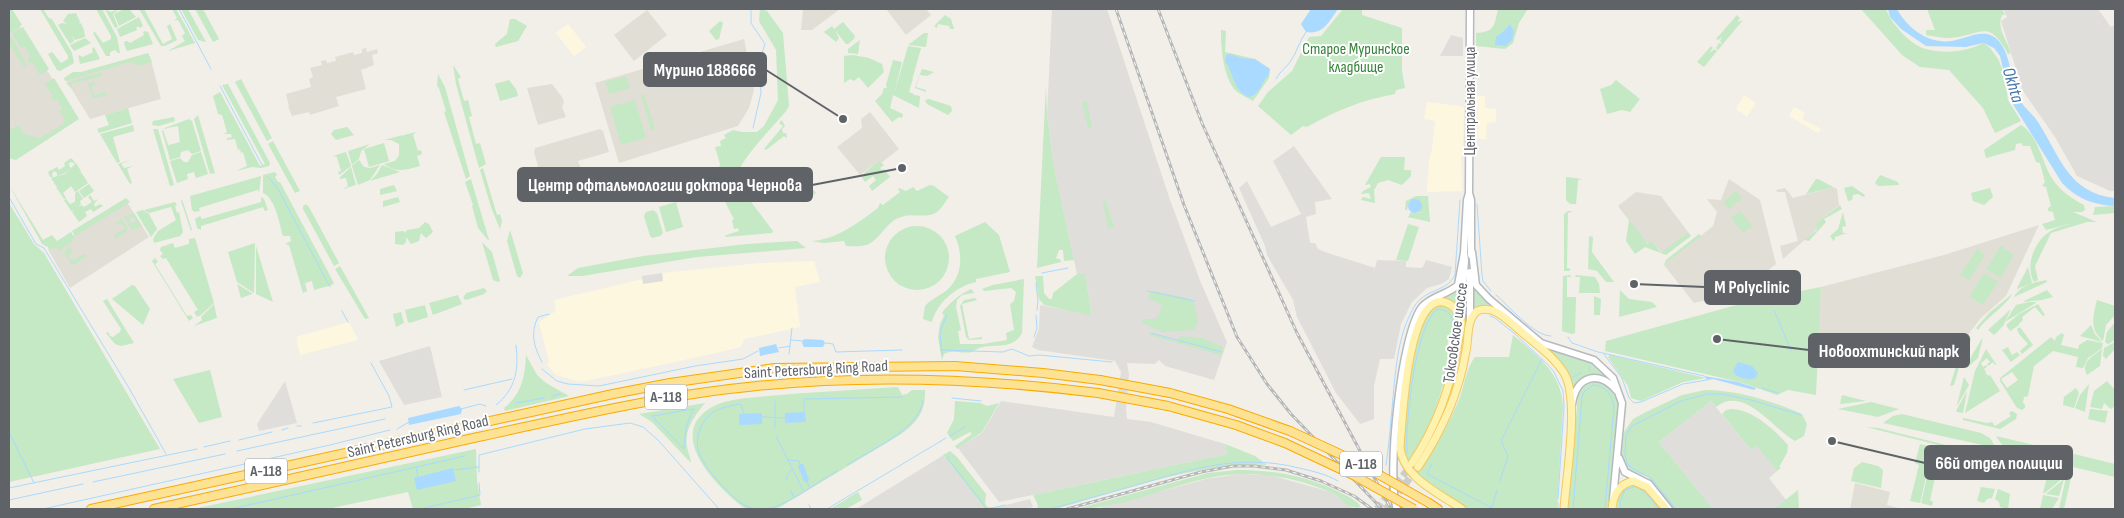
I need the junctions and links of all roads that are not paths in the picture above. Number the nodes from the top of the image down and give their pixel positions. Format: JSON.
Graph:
{"nodes":[{"id":1,"x":1470,"y":9,"type":"edge"},
{"id":2,"x":1469,"y":193,"type":"junction"},
{"id":3,"x":1472,"y":252,"type":"junction"},
{"id":4,"x":1464,"y":253,"type":"junction"},
{"id":5,"x":1461,"y":321,"type":"junction"},
{"id":6,"x":1470,"y":321,"type":"junction"},
{"id":7,"x":1619,"y":394,"type":"junction"},
{"id":8,"x":1571,"y":411,"type":"junction"},
{"id":9,"x":1618,"y":455,"type":"junction"},
{"id":10,"x":1613,"y":499,"type":"junction"},
{"id":11,"x":91,"y":509,"type":"edge"},
{"id":12,"x":154,"y":509,"type":"edge"},
{"id":13,"x":1397,"y":509,"type":"edge"},
{"id":14,"x":1414,"y":509,"type":"edge"},
{"id":15,"x":1438,"y":509,"type":"edge"},
{"id":16,"x":1462,"y":509,"type":"edge"},
{"id":17,"x":1564,"y":509,"type":"edge"},
{"id":18,"x":1612,"y":509,"type":"edge"},
{"id":19,"x":1668,"y":509,"type":"edge"}],
"edges":[{"from":1,"to":2,"type":"main road","name":"Центральная улица"},
{"from":2,"to":3,"type":"main road","name":"Центральная улица"},
{"from":2,"to":4,"type":"main road","name":"Центральная улица"},
{"from":3,"to":6,"type":"main road","name":"Токсовское шоссе"},
{"from":3,"to":7,"type":"main road"},
{"from":4,"to":5,"type":"main road","name":"Токсовское шоссе"},
{"from":4,"to":13,"type":"main road"},
{"from":5,"to":6,"type":"main road","name":"Токсовское шоссе"},
{"from":5,"to":16,"type":"main road"},
{"from":6,"to":8,"type":"main road"},
{"from":7,"to":8,"type":"main road"},
{"from":7,"to":9,"type":"main road"},
{"from":8,"to":17,"type":"main road"},
{"from":9,"to":10,"type":"main road"},
{"from":9,"to":19,"type":"main road"},
{"from":10,"to":18,"type":"main road"},
{"from":10,"to":19,"type":"main road"},
{"from":11,"to":15,"type":"highway","name":"Saint Petersburg Ring Road","number":"А-118","bridge":true},
{"from":12,"to":14,"type":"highway","name":"Saint Petersburg Ring Road","number":"А-118","bridge":true}]}
